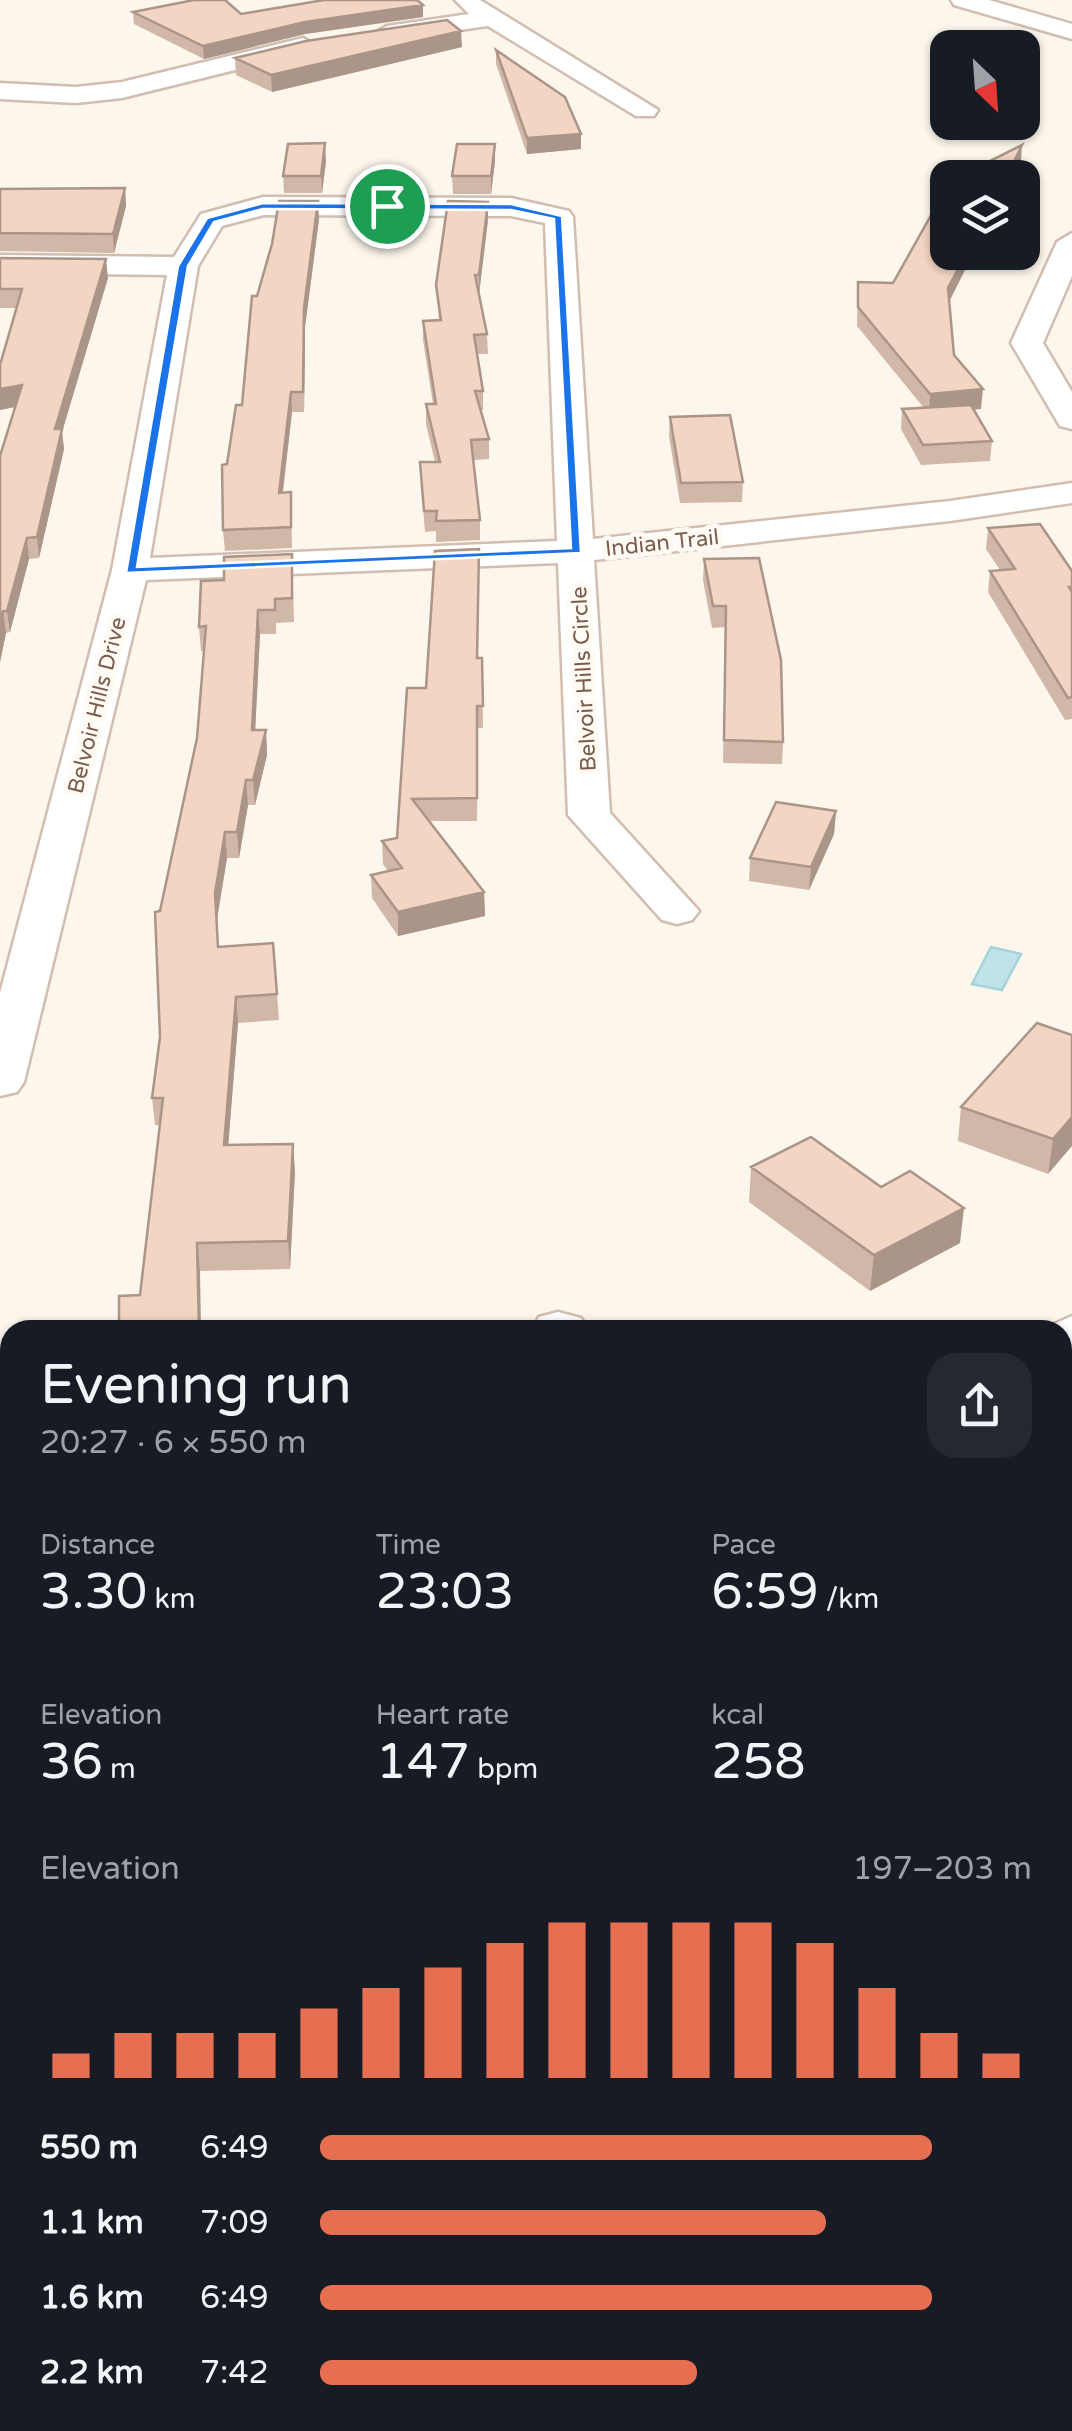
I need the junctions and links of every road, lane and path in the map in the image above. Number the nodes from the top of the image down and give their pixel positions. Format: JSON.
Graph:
{"nodes":[{"id":1,"x":463,"y":0,"type":"edge"},
{"id":2,"x":963,"y":0,"type":"edge"},
{"id":3,"x":491,"y":18,"type":"junction"},
{"id":4,"x":1072,"y":32,"type":"edge"},
{"id":5,"x":361,"y":37,"type":"edge"},
{"id":6,"x":324,"y":43,"type":"edge"},
{"id":7,"x":0,"y":91,"type":"edge"},
{"id":8,"x":645,"y":110,"type":"dead end"},
{"id":9,"x":1072,"y":242,"type":"edge"},
{"id":10,"x":0,"y":264,"type":"edge"},
{"id":11,"x":183,"y":266,"type":"junction"},
{"id":12,"x":1072,"y":419,"type":"edge"},
{"id":13,"x":1072,"y":493,"type":"edge"},
{"id":14,"x":577,"y":551,"type":"junction"},
{"id":15,"x":130,"y":570,"type":"junction"},
{"id":16,"x":677,"y":911,"type":"dead end"},
{"id":17,"x":0,"y":1082,"type":"edge"}],
"edges":[{"from":1,"to":3,"type":"street"},
{"from":2,"to":4,"type":"street"},
{"from":3,"to":5,"type":"street"},
{"from":3,"to":8,"type":"street"},
{"from":6,"to":7,"type":"street"},
{"from":9,"to":12,"type":"street"},
{"from":10,"to":11,"type":"street"},
{"from":11,"to":14,"type":"street","name":"Belvoir Hills Circle"},
{"from":11,"to":15,"type":"street","name":"Belvoir Hills Drive"},
{"from":13,"to":14,"type":"street","name":"Indian Trail"},
{"from":14,"to":15,"type":"street","name":"Indian Trail"},
{"from":14,"to":16,"type":"street","name":"Belvoir Hills Circle"},
{"from":15,"to":17,"type":"street","name":"Belvoir Hills Drive"}]}
